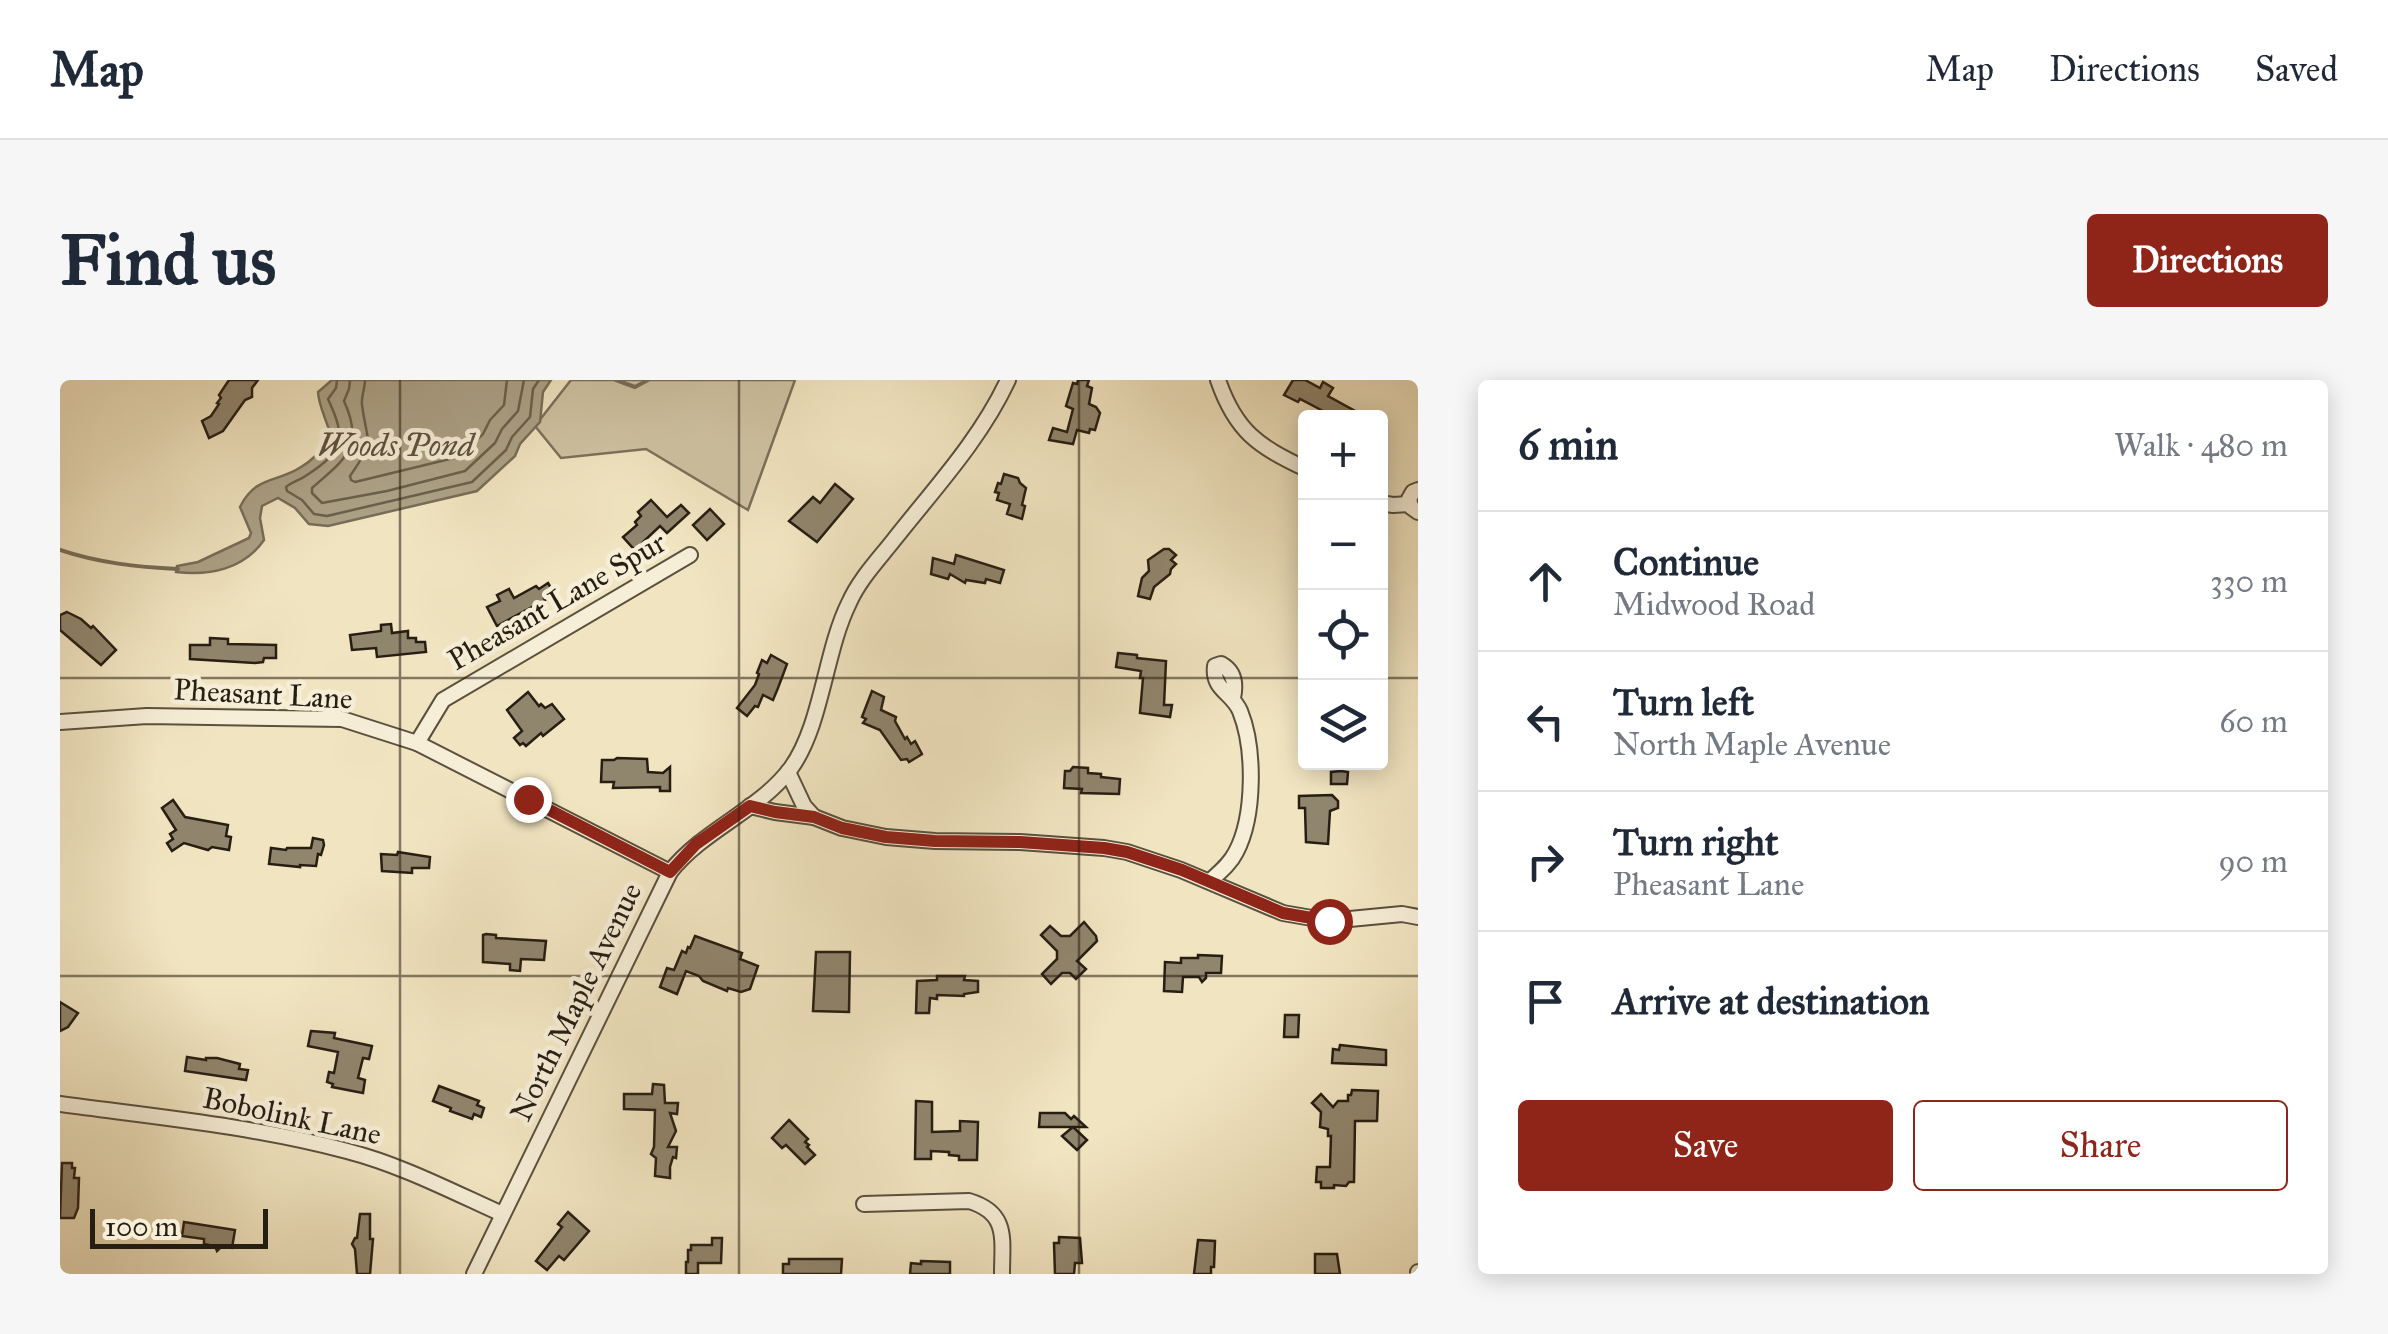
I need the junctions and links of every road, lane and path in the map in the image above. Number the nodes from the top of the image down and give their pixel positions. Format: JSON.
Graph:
{"nodes":[{"id":1,"x":1008,"y":380,"type":"edge"},
{"id":2,"x":1218,"y":380,"type":"edge"},
{"id":3,"x":1298,"y":465,"type":"edge"},
{"id":4,"x":1418,"y":490,"type":"edge"},
{"id":5,"x":1388,"y":505,"type":"edge"},
{"id":6,"x":1413,"y":508,"type":"edge"},
{"id":7,"x":690,"y":556,"type":"dead end"},
{"id":8,"x":1233,"y":698,"type":"dead end"},
{"id":9,"x":60,"y":722,"type":"edge"},
{"id":10,"x":417,"y":743,"type":"junction"},
{"id":11,"x":788,"y":772,"type":"junction"},
{"id":12,"x":750,"y":806,"type":"junction"},
{"id":13,"x":814,"y":817,"type":"junction"},
{"id":14,"x":670,"y":872,"type":"junction"},
{"id":15,"x":1210,"y":882,"type":"junction"},
{"id":16,"x":1418,"y":917,"type":"edge"},
{"id":17,"x":60,"y":1104,"type":"edge"},
{"id":18,"x":864,"y":1204,"type":"dead end"},
{"id":19,"x":502,"y":1214,"type":"junction"},
{"id":20,"x":474,"y":1274,"type":"edge"},
{"id":21,"x":1002,"y":1274,"type":"edge"}],
"edges":[{"from":1,"to":11,"type":"street","name":"North Maple Avenue"},
{"from":2,"to":3,"type":"street"},
{"from":4,"to":6,"type":"street"},
{"from":5,"to":6,"type":"street"},
{"from":7,"to":10,"type":"street","name":"Pheasant Lane Spur"},
{"from":8,"to":15,"type":"street"},
{"from":9,"to":10,"type":"street","name":"Pheasant Lane"},
{"from":10,"to":14,"type":"street","name":"Pheasant Lane"},
{"from":11,"to":12,"type":"street","name":"North Maple Avenue"},
{"from":11,"to":13,"type":"street"},
{"from":12,"to":13,"type":"street"},
{"from":12,"to":14,"type":"street","name":"North Maple Avenue"},
{"from":13,"to":15,"type":"street"},
{"from":14,"to":19,"type":"street","name":"North Maple Avenue"},
{"from":15,"to":16,"type":"street"},
{"from":17,"to":19,"type":"street","name":"Bobolink Lane"},
{"from":18,"to":21,"type":"street"},
{"from":19,"to":20,"type":"street","name":"North Maple Avenue"}]}
